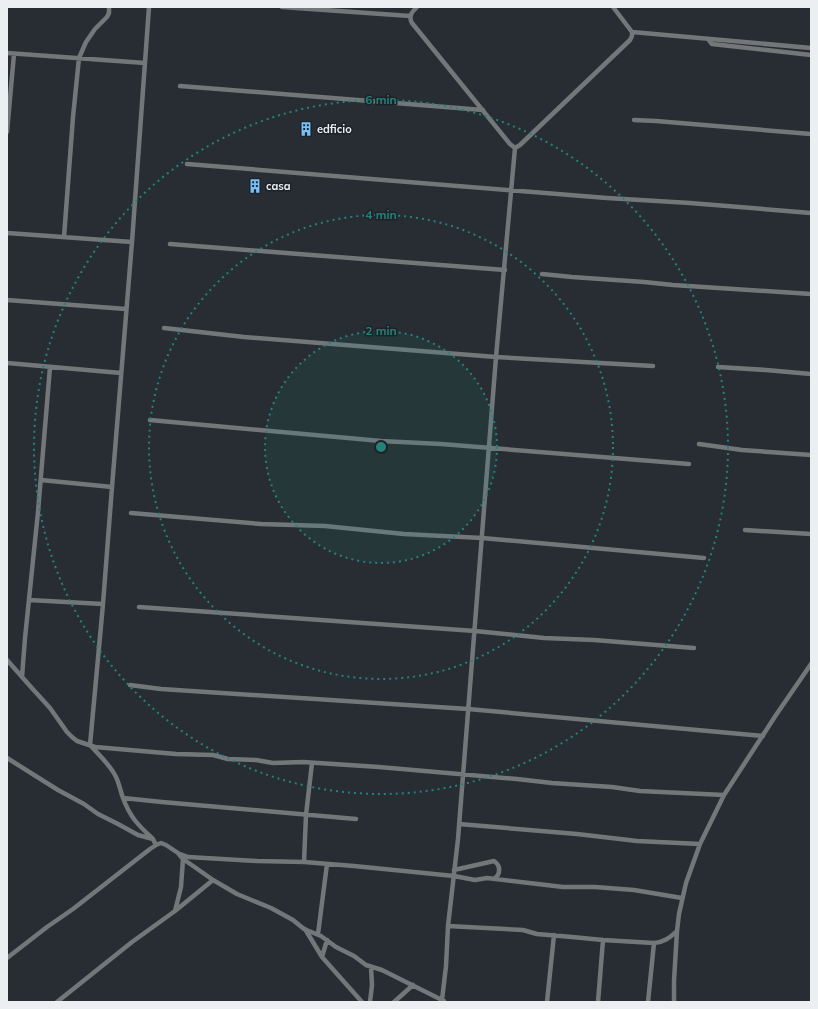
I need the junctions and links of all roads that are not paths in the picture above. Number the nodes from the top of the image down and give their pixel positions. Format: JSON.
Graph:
{"nodes":[{"id":1,"x":109,"y":7,"type":"edge"},
{"id":2,"x":149,"y":7,"type":"edge"},
{"id":3,"x":282,"y":7,"type":"edge"},
{"id":4,"x":417,"y":7,"type":"edge"},
{"id":5,"x":613,"y":7,"type":"edge"},
{"id":6,"x":410,"y":16,"type":"junction"},
{"id":7,"x":632,"y":32,"type":"junction"},
{"id":8,"x":708,"y":39,"type":"junction"},
{"id":9,"x":811,"y":48,"type":"edge"},
{"id":10,"x":7,"y":53,"type":"edge"},
{"id":11,"x":14,"y":54,"type":"junction"},
{"id":12,"x":811,"y":55,"type":"edge"},
{"id":13,"x":79,"y":58,"type":"junction"},
{"id":14,"x":145,"y":63,"type":"junction"},
{"id":15,"x":180,"y":86,"type":"dead end"},
{"id":16,"x":483,"y":110,"type":"junction"},
{"id":17,"x":634,"y":120,"type":"dead end"},
{"id":18,"x":7,"y":132,"type":"edge"},
{"id":19,"x":811,"y":134,"type":"edge"},
{"id":20,"x":516,"y":148,"type":"junction"},
{"id":21,"x":187,"y":164,"type":"dead end"},
{"id":22,"x":511,"y":190,"type":"junction"},
{"id":23,"x":811,"y":213,"type":"edge"},
{"id":24,"x":7,"y":233,"type":"edge"},
{"id":25,"x":64,"y":238,"type":"junction"},
{"id":26,"x":132,"y":242,"type":"junction"},
{"id":27,"x":170,"y":244,"type":"dead end"},
{"id":28,"x":505,"y":270,"type":"junction"},
{"id":29,"x":542,"y":274,"type":"dead end"},
{"id":30,"x":811,"y":294,"type":"edge"},
{"id":31,"x":7,"y":300,"type":"edge"},
{"id":32,"x":126,"y":309,"type":"junction"},
{"id":33,"x":164,"y":328,"type":"dead end"},
{"id":34,"x":496,"y":357,"type":"junction"},
{"id":35,"x":7,"y":363,"type":"edge"},
{"id":36,"x":653,"y":366,"type":"dead end"},
{"id":37,"x":50,"y":367,"type":"junction"},
{"id":38,"x":718,"y":367,"type":"dead end"},
{"id":39,"x":121,"y":373,"type":"junction"},
{"id":40,"x":811,"y":374,"type":"edge"},
{"id":41,"x":150,"y":420,"type":"dead end"},
{"id":42,"x":698,"y":444,"type":"dead end"},
{"id":43,"x":489,"y":448,"type":"junction"},
{"id":44,"x":811,"y":455,"type":"edge"},
{"id":45,"x":689,"y":464,"type":"dead end"},
{"id":46,"x":41,"y":480,"type":"junction"},
{"id":47,"x":112,"y":487,"type":"junction"},
{"id":48,"x":131,"y":513,"type":"dead end"},
{"id":49,"x":745,"y":530,"type":"dead end"},
{"id":50,"x":811,"y":534,"type":"edge"},
{"id":51,"x":482,"y":538,"type":"junction"},
{"id":52,"x":704,"y":558,"type":"dead end"},
{"id":53,"x":29,"y":600,"type":"junction"},
{"id":54,"x":103,"y":604,"type":"junction"},
{"id":55,"x":139,"y":607,"type":"dead end"},
{"id":56,"x":475,"y":631,"type":"junction"},
{"id":57,"x":694,"y":648,"type":"dead end"},
{"id":58,"x":7,"y":660,"type":"edge"},
{"id":59,"x":811,"y":664,"type":"edge"},
{"id":60,"x":809,"y":673,"type":"edge"},
{"id":61,"x":22,"y":677,"type":"junction"},
{"id":62,"x":130,"y":685,"type":"dead end"},
{"id":63,"x":468,"y":709,"type":"junction"},
{"id":64,"x":763,"y":736,"type":"junction"},
{"id":65,"x":90,"y":745,"type":"junction"},
{"id":66,"x":7,"y":758,"type":"edge"},
{"id":67,"x":312,"y":763,"type":"junction"},
{"id":68,"x":463,"y":774,"type":"junction"},
{"id":69,"x":724,"y":795,"type":"junction"},
{"id":70,"x":123,"y":798,"type":"junction"},
{"id":71,"x":306,"y":815,"type":"junction"},
{"id":72,"x":356,"y":819,"type":"dead end"},
{"id":73,"x":459,"y":824,"type":"junction"},
{"id":74,"x":153,"y":839,"type":"junction"},
{"id":75,"x":700,"y":844,"type":"junction"},
{"id":76,"x":156,"y":845,"type":"junction"},
{"id":77,"x":178,"y":853,"type":"junction"},
{"id":78,"x":183,"y":859,"type":"junction"},
{"id":79,"x":304,"y":862,"type":"junction"},
{"id":80,"x":327,"y":864,"type":"junction"},
{"id":81,"x":454,"y":870,"type":"junction"},
{"id":82,"x":454,"y":876,"type":"junction"},
{"id":83,"x":494,"y":879,"type":"junction"},
{"id":84,"x":213,"y":880,"type":"junction"},
{"id":85,"x":682,"y":898,"type":"junction"},
{"id":86,"x":176,"y":911,"type":"junction"},
{"id":87,"x":448,"y":926,"type":"junction"},
{"id":88,"x":305,"y":929,"type":"junction"},
{"id":89,"x":677,"y":931,"type":"junction"},
{"id":90,"x":318,"y":934,"type":"junction"},
{"id":91,"x":554,"y":936,"type":"junction"},
{"id":92,"x":327,"y":940,"type":"junction"},
{"id":93,"x":603,"y":940,"type":"junction"},
{"id":94,"x":654,"y":943,"type":"junction"},
{"id":95,"x":322,"y":957,"type":"junction"},
{"id":96,"x":7,"y":958,"type":"edge"},
{"id":97,"x":371,"y":967,"type":"junction"},
{"id":98,"x":413,"y":985,"type":"junction"},
{"id":99,"x":444,"y":1001,"type":"edge"},
{"id":100,"x":57,"y":1002,"type":"edge"},
{"id":101,"x":362,"y":1002,"type":"edge"},
{"id":102,"x":370,"y":1002,"type":"edge"},
{"id":103,"x":394,"y":1002,"type":"edge"},
{"id":104,"x":546,"y":1002,"type":"edge"},
{"id":105,"x":598,"y":1002,"type":"edge"},
{"id":106,"x":648,"y":1002,"type":"edge"},
{"id":107,"x":674,"y":1002,"type":"edge"}],
"edges":[{"from":1,"to":13,"type":"street"},
{"from":2,"to":14,"type":"street"},
{"from":3,"to":6,"type":"street"},
{"from":4,"to":6,"type":"street"},
{"from":5,"to":7,"type":"street"},
{"from":6,"to":16,"type":"street"},
{"from":7,"to":8,"type":"street"},
{"from":7,"to":20,"type":"street"},
{"from":8,"to":9,"type":"street"},
{"from":8,"to":12,"type":"street"},
{"from":10,"to":11,"type":"street"},
{"from":11,"to":13,"type":"street"},
{"from":11,"to":18,"type":"street"},
{"from":13,"to":14,"type":"street"},
{"from":13,"to":25,"type":"street"},
{"from":14,"to":26,"type":"street"},
{"from":15,"to":16,"type":"street"},
{"from":16,"to":20,"type":"street"},
{"from":17,"to":19,"type":"street"},
{"from":20,"to":22,"type":"street"},
{"from":21,"to":22,"type":"street"},
{"from":22,"to":23,"type":"street"},
{"from":22,"to":28,"type":"street"},
{"from":24,"to":25,"type":"street"},
{"from":25,"to":26,"type":"street"},
{"from":26,"to":32,"type":"street"},
{"from":27,"to":28,"type":"street"},
{"from":28,"to":34,"type":"street"},
{"from":29,"to":30,"type":"street"},
{"from":31,"to":32,"type":"street"},
{"from":32,"to":39,"type":"street"},
{"from":33,"to":34,"type":"street"},
{"from":34,"to":36,"type":"street"},
{"from":34,"to":43,"type":"street"},
{"from":35,"to":37,"type":"street"},
{"from":37,"to":39,"type":"street"},
{"from":37,"to":46,"type":"street"},
{"from":38,"to":40,"type":"street"},
{"from":39,"to":47,"type":"street"},
{"from":41,"to":43,"type":"street"},
{"from":42,"to":44,"type":"street"},
{"from":43,"to":45,"type":"street"},
{"from":43,"to":51,"type":"street"},
{"from":46,"to":47,"type":"street"},
{"from":46,"to":53,"type":"street"},
{"from":47,"to":54,"type":"street"},
{"from":48,"to":51,"type":"street"},
{"from":49,"to":50,"type":"street"},
{"from":51,"to":52,"type":"street"},
{"from":51,"to":56,"type":"street"},
{"from":53,"to":54,"type":"street"},
{"from":53,"to":61,"type":"street"},
{"from":54,"to":65,"type":"street"},
{"from":55,"to":56,"type":"street"},
{"from":56,"to":57,"type":"street"},
{"from":56,"to":63,"type":"street"},
{"from":58,"to":61,"type":"street"},
{"from":59,"to":60,"type":"street"},
{"from":60,"to":64,"type":"street"},
{"from":61,"to":65,"type":"street"},
{"from":62,"to":63,"type":"street"},
{"from":63,"to":64,"type":"street"},
{"from":63,"to":68,"type":"street"},
{"from":64,"to":69,"type":"street"},
{"from":65,"to":67,"type":"street"},
{"from":65,"to":70,"type":"street"},
{"from":66,"to":74,"type":"street"},
{"from":67,"to":68,"type":"street"},
{"from":67,"to":71,"type":"street"},
{"from":68,"to":69,"type":"street"},
{"from":68,"to":73,"type":"street"},
{"from":69,"to":75,"type":"street"},
{"from":70,"to":71,"type":"street"},
{"from":70,"to":74,"type":"street"},
{"from":71,"to":72,"type":"street"},
{"from":71,"to":79,"type":"street"},
{"from":73,"to":75,"type":"street"},
{"from":73,"to":81,"type":"street"},
{"from":74,"to":76,"type":"street"},
{"from":75,"to":85,"type":"street"},
{"from":76,"to":77,"type":"street"},
{"from":76,"to":96,"type":"street"},
{"from":77,"to":78,"type":"street"},
{"from":77,"to":79,"type":"street"},
{"from":78,"to":84,"type":"street"},
{"from":78,"to":86,"type":"street"},
{"from":79,"to":80,"type":"street"},
{"from":80,"to":82,"type":"street"},
{"from":80,"to":90,"type":"street"},
{"from":81,"to":82,"type":"street"},
{"from":81,"to":83,"type":"street"},
{"from":82,"to":83,"type":"street"},
{"from":82,"to":87,"type":"street"},
{"from":83,"to":85,"type":"street"},
{"from":84,"to":86,"type":"street"},
{"from":84,"to":88,"type":"street"},
{"from":85,"to":89,"type":"street"},
{"from":86,"to":100,"type":"street"},
{"from":87,"to":91,"type":"street"},
{"from":87,"to":99,"type":"street"},
{"from":88,"to":90,"type":"street"},
{"from":88,"to":95,"type":"street"},
{"from":89,"to":94,"type":"street"},
{"from":89,"to":107,"type":"street"},
{"from":90,"to":92,"type":"street"},
{"from":91,"to":93,"type":"street"},
{"from":91,"to":104,"type":"street"},
{"from":92,"to":95,"type":"street"},
{"from":92,"to":97,"type":"street"},
{"from":93,"to":94,"type":"street"},
{"from":93,"to":105,"type":"street"},
{"from":94,"to":106,"type":"street"},
{"from":95,"to":101,"type":"street"},
{"from":97,"to":98,"type":"street"},
{"from":97,"to":102,"type":"street"},
{"from":98,"to":99,"type":"street"},
{"from":98,"to":103,"type":"street"}]}
